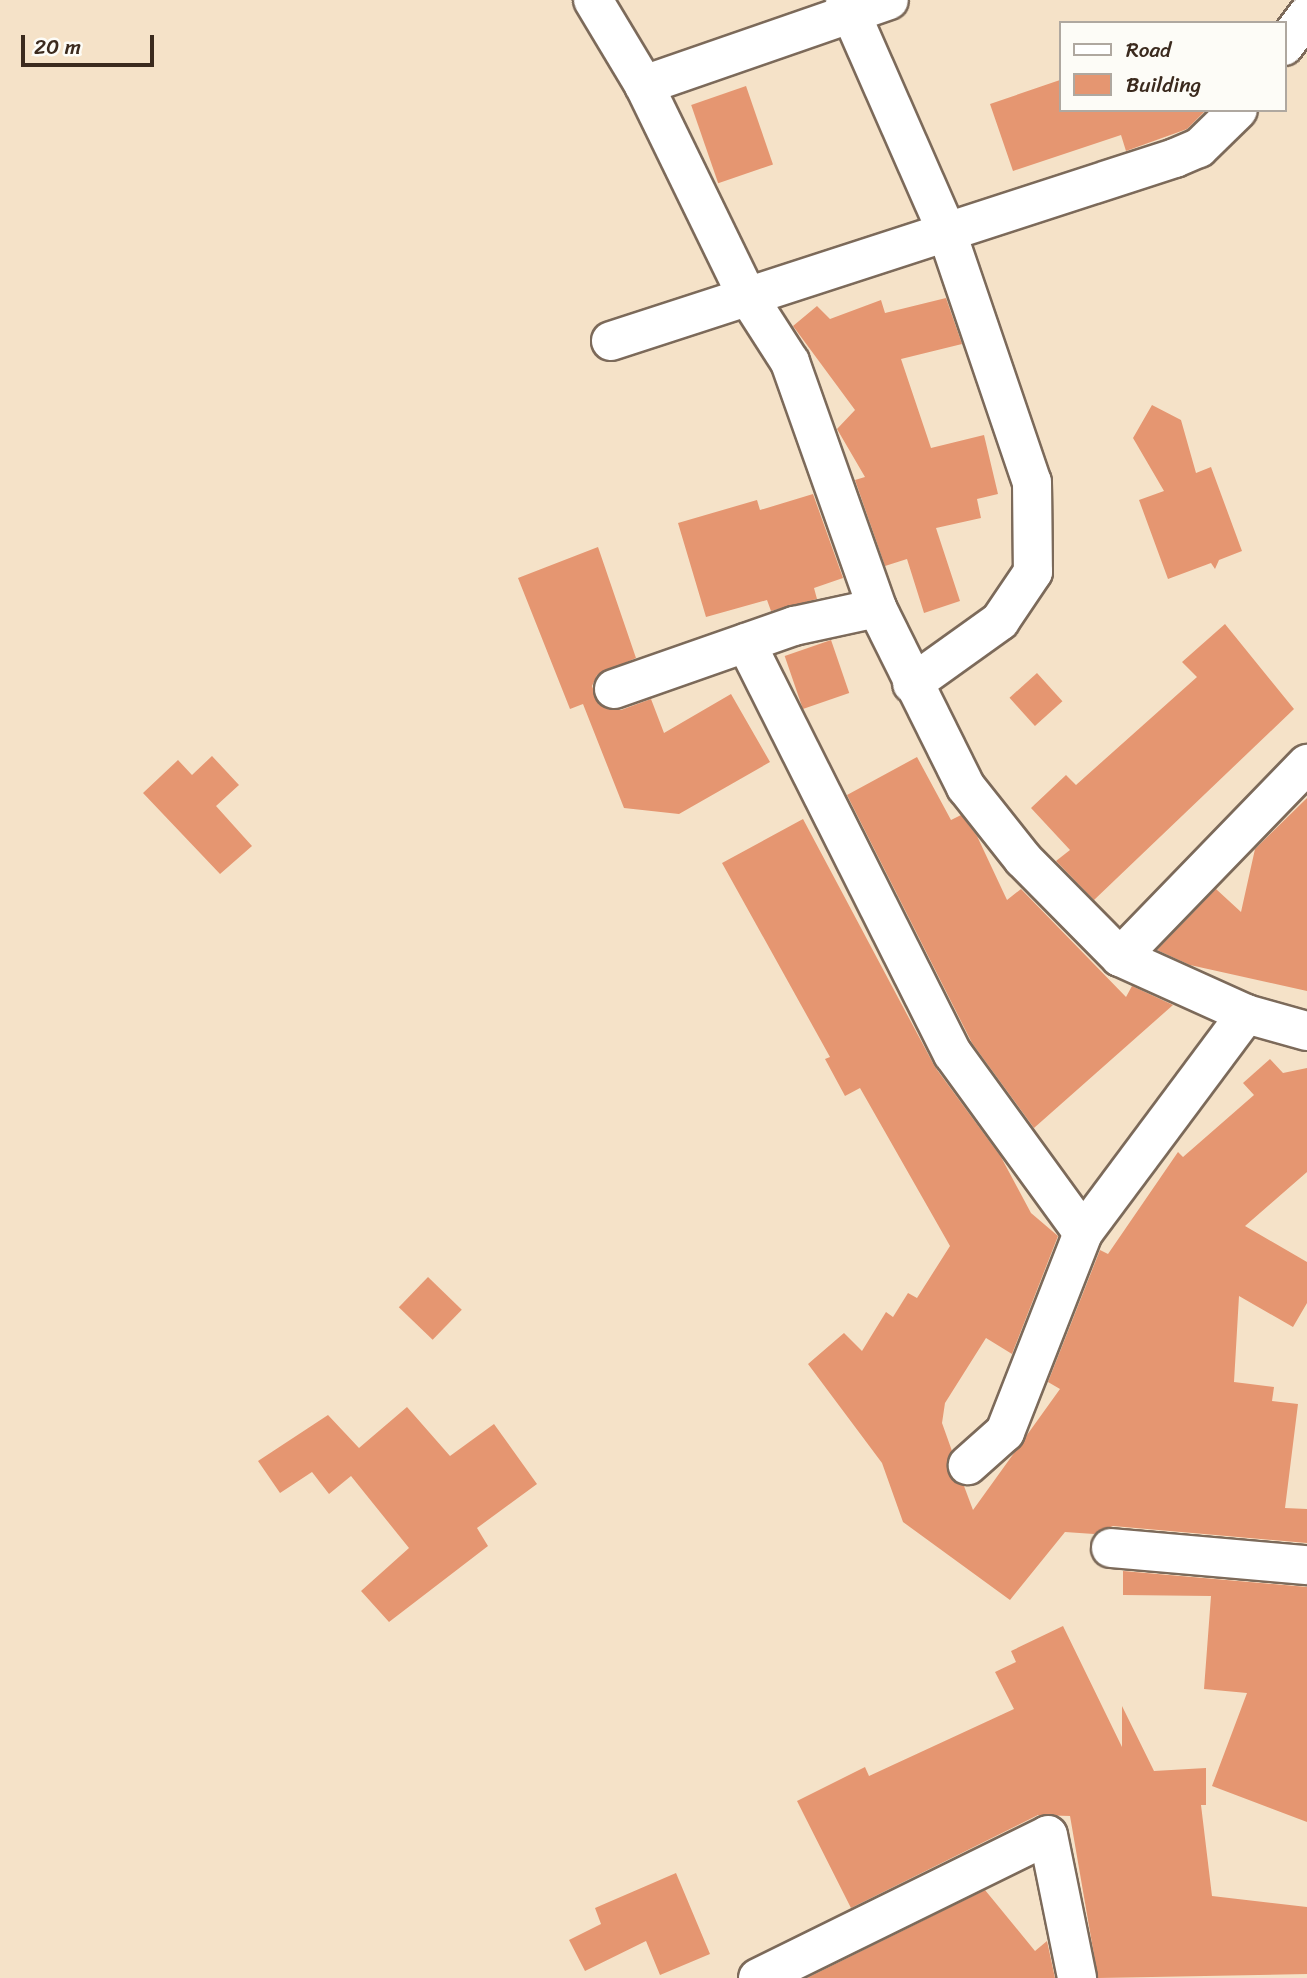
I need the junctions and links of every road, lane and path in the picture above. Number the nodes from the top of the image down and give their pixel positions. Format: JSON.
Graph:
{"nodes":[{"id":1,"x":593,"y":0,"type":"edge"},
{"id":2,"x":889,"y":0,"type":"edge"},
{"id":3,"x":847,"y":6,"type":"edge"},
{"id":4,"x":1307,"y":15,"type":"edge"},
{"id":5,"x":1286,"y":44,"type":"edge"},
{"id":6,"x":644,"y":85,"type":"junction"},
{"id":7,"x":1236,"y":112,"type":"edge"},
{"id":8,"x":946,"y":230,"type":"junction"},
{"id":9,"x":745,"y":292,"type":"junction"},
{"id":10,"x":611,"y":341,"type":"dead end"},
{"id":11,"x":877,"y":608,"type":"junction"},
{"id":12,"x":746,"y":643,"type":"junction"},
{"id":13,"x":912,"y":684,"type":"junction"},
{"id":14,"x":614,"y":689,"type":"dead end"},
{"id":15,"x":1307,"y":764,"type":"edge"},
{"id":16,"x":1120,"y":957,"type":"junction"},
{"id":17,"x":1246,"y":1014,"type":"junction"},
{"id":18,"x":1307,"y":1031,"type":"edge"},
{"id":19,"x":1083,"y":1233,"type":"junction"},
{"id":20,"x":968,"y":1465,"type":"dead end"},
{"id":21,"x":1111,"y":1548,"type":"dead end"},
{"id":22,"x":1307,"y":1565,"type":"edge"},
{"id":23,"x":758,"y":1978,"type":"edge"},
{"id":24,"x":1077,"y":1978,"type":"edge"}],
"edges":[{"from":1,"to":6,"type":"street"},
{"from":2,"to":3,"type":"street"},
{"from":3,"to":6,"type":"street"},
{"from":3,"to":8,"type":"street"},
{"from":4,"to":5,"type":"street"},
{"from":6,"to":9,"type":"street"},
{"from":7,"to":8,"type":"street"},
{"from":8,"to":9,"type":"street"},
{"from":8,"to":13,"type":"street"},
{"from":9,"to":10,"type":"street"},
{"from":9,"to":11,"type":"street"},
{"from":11,"to":12,"type":"street"},
{"from":11,"to":13,"type":"street"},
{"from":12,"to":14,"type":"street"},
{"from":12,"to":19,"type":"street"},
{"from":13,"to":16,"type":"street"},
{"from":15,"to":16,"type":"street"},
{"from":16,"to":17,"type":"street"},
{"from":17,"to":18,"type":"street"},
{"from":17,"to":19,"type":"street"},
{"from":19,"to":20,"type":"street"},
{"from":21,"to":22,"type":"street"},
{"from":23,"to":24,"type":"street"}]}
